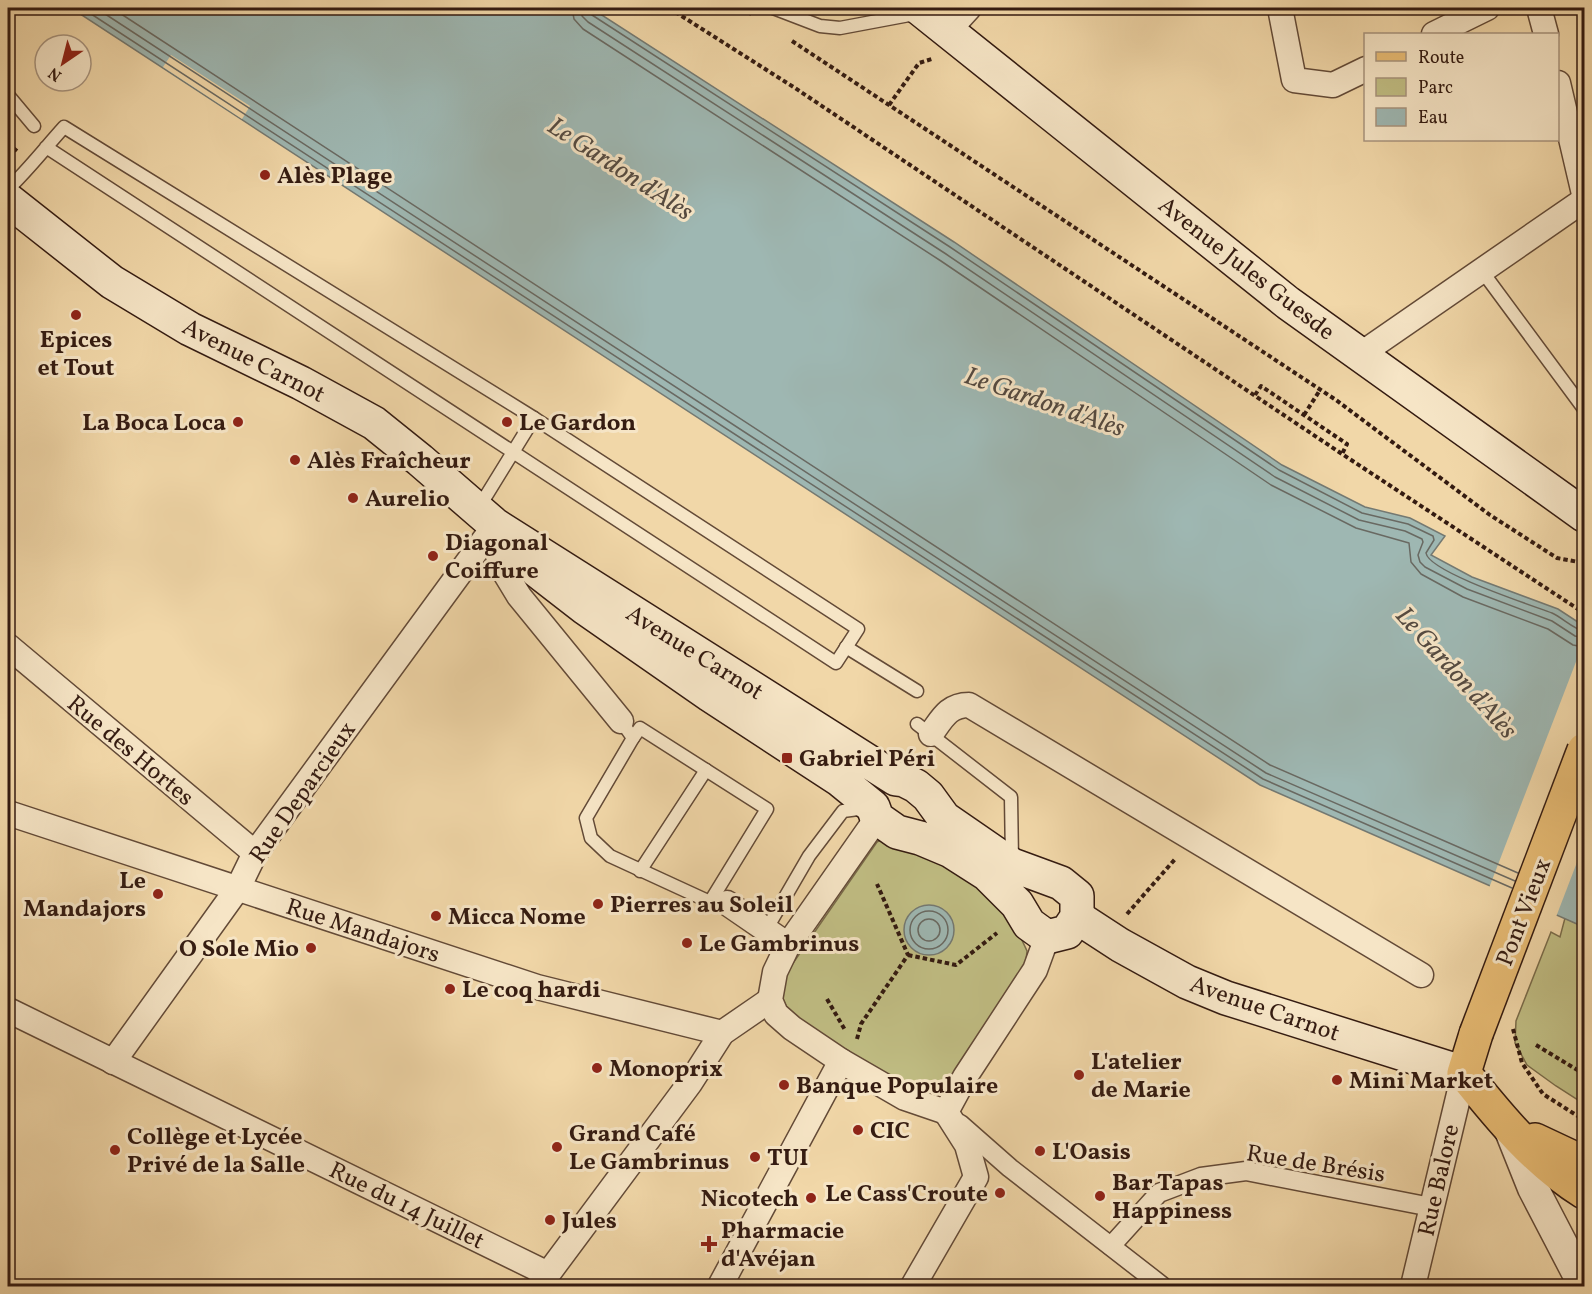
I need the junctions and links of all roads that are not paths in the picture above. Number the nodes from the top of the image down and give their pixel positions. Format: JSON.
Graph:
{"nodes":[{"id":1,"x":773,"y":8,"type":"edge"},
{"id":2,"x":1280,"y":8,"type":"edge"},
{"id":3,"x":1487,"y":8,"type":"edge"},
{"id":4,"x":1539,"y":8,"type":"edge"},
{"id":5,"x":940,"y":15,"type":"edge"},
{"id":6,"x":1436,"y":33,"type":"edge"},
{"id":7,"x":1546,"y":33,"type":"edge"},
{"id":8,"x":1364,"y":70,"type":"edge"},
{"id":9,"x":1559,"y":91,"type":"edge"},
{"id":10,"x":8,"y":95,"type":"edge"},
{"id":11,"x":34,"y":126,"type":"dead end"},
{"id":12,"x":46,"y":147,"type":"junction"},
{"id":13,"x":8,"y":189,"type":"edge"},
{"id":14,"x":1584,"y":194,"type":"edge"},
{"id":15,"x":8,"y":200,"type":"edge"},
{"id":16,"x":1584,"y":200,"type":"edge"},
{"id":17,"x":1482,"y":271,"type":"junction"},
{"id":18,"x":1361,"y":354,"type":"junction"},
{"id":19,"x":1584,"y":410,"type":"edge"},
{"id":20,"x":534,"y":418,"type":"junction"},
{"id":21,"x":512,"y":452,"type":"junction"},
{"id":22,"x":1584,"y":515,"type":"edge"},
{"id":23,"x":486,"y":517,"type":"junction"},
{"id":24,"x":8,"y":646,"type":"edge"},
{"id":25,"x":846,"y":647,"type":"junction"},
{"id":26,"x":917,"y":691,"type":"dead end"},
{"id":27,"x":627,"y":729,"type":"junction"},
{"id":28,"x":924,"y":729,"type":"joint"},
{"id":29,"x":1584,"y":750,"type":"edge"},
{"id":30,"x":706,"y":770,"type":"junction"},
{"id":31,"x":896,"y":779,"type":"junction"},
{"id":32,"x":875,"y":812,"type":"junction"},
{"id":33,"x":8,"y":813,"type":"edge"},
{"id":34,"x":255,"y":854,"type":"junction"},
{"id":35,"x":1012,"y":865,"type":"junction"},
{"id":36,"x":640,"y":871,"type":"junction"},
{"id":37,"x":238,"y":888,"type":"junction"},
{"id":38,"x":719,"y":902,"type":"junction"},
{"id":39,"x":1077,"y":917,"type":"junction"},
{"id":40,"x":766,"y":930,"type":"junction"},
{"id":41,"x":1047,"y":937,"type":"junction"},
{"id":42,"x":788,"y":945,"type":"junction"},
{"id":43,"x":1421,"y":975,"type":"dead end"},
{"id":44,"x":770,"y":1000,"type":"junction"},
{"id":45,"x":8,"y":1010,"type":"edge"},
{"id":46,"x":722,"y":1033,"type":"junction"},
{"id":47,"x":849,"y":1053,"type":"junction"},
{"id":48,"x":113,"y":1062,"type":"junction"},
{"id":49,"x":1464,"y":1073,"type":"junction"},
{"id":50,"x":946,"y":1112,"type":"junction"},
{"id":51,"x":1509,"y":1128,"type":"junction"},
{"id":52,"x":1584,"y":1163,"type":"edge"},
{"id":53,"x":1584,"y":1192,"type":"edge"},
{"id":54,"x":1431,"y":1207,"type":"junction"},
{"id":55,"x":1112,"y":1246,"type":"junction"},
{"id":56,"x":543,"y":1280,"type":"edge"},
{"id":57,"x":1584,"y":1286,"type":"edge"},
{"id":58,"x":720,"y":1287,"type":"edge"},
{"id":59,"x":913,"y":1287,"type":"edge"},
{"id":60,"x":1162,"y":1287,"type":"edge"},
{"id":61,"x":1413,"y":1287,"type":"edge"}],
"edges":[{"from":1,"to":5,"type":"lane"},
{"from":2,"to":8,"type":"street"},
{"from":3,"to":6,"type":"street"},
{"from":4,"to":7,"type":"street"},
{"from":5,"to":18,"type":"main road","name":"Avenue Jules Guesde"},
{"from":9,"to":14,"type":"street"},
{"from":10,"to":11,"type":"lane"},
{"from":12,"to":13,"type":"lane"},
{"from":12,"to":20,"type":"lane"},
{"from":12,"to":21,"type":"lane"},
{"from":15,"to":23,"type":"main road","name":"Avenue Carnot"},
{"from":16,"to":17,"type":"street"},
{"from":17,"to":18,"type":"street"},
{"from":17,"to":19,"type":"lane"},
{"from":18,"to":22,"type":"main road","name":"Avenue Jules Guesde"},
{"from":20,"to":21,"type":"lane"},
{"from":20,"to":25,"type":"lane"},
{"from":21,"to":23,"type":"lane"},
{"from":21,"to":25,"type":"lane"},
{"from":23,"to":27,"type":"street"},
{"from":23,"to":31,"type":"main road","name":"Avenue Carnot"},
{"from":23,"to":32,"type":"main road","name":"Avenue Carnot"},
{"from":23,"to":34,"type":"street","name":"Rue Deparcieux"},
{"from":24,"to":34,"type":"street","name":"Rue des Hortes"},
{"from":25,"to":26,"type":"lane"},
{"from":27,"to":30,"type":"lane"},
{"from":27,"to":36,"type":"lane"},
{"from":28,"to":35,"type":"lane"},
{"from":28,"to":43,"type":"street"},
{"from":29,"to":49,"type":"main road","name":"Pont Vieux","bridge":true},
{"from":30,"to":36,"type":"lane"},
{"from":30,"to":38,"type":"lane"},
{"from":31,"to":32,"type":"main road"},
{"from":31,"to":35,"type":"main road","name":"Avenue Carnot"},
{"from":32,"to":40,"type":"lane"},
{"from":32,"to":41,"type":"main road","name":"Avenue Carnot"},
{"from":32,"to":42,"type":"street"},
{"from":33,"to":37,"type":"street","name":"Rue Mandajors"},
{"from":34,"to":37,"type":"street","name":"Rue Deparcieux"},
{"from":35,"to":39,"type":"main road","name":"Avenue Carnot"},
{"from":36,"to":38,"type":"lane"},
{"from":37,"to":46,"type":"street","name":"Rue Mandajors"},
{"from":37,"to":48,"type":"street","name":"Rue Deparcieux"},
{"from":38,"to":40,"type":"street"},
{"from":39,"to":41,"type":"main road"},
{"from":39,"to":49,"type":"main road","name":"Avenue Carnot"},
{"from":40,"to":42,"type":"street"},
{"from":41,"to":50,"type":"street"},
{"from":42,"to":44,"type":"street"},
{"from":44,"to":46,"type":"street"},
{"from":44,"to":47,"type":"street"},
{"from":45,"to":48,"type":"street","name":"Rue du 14 Juillet"},
{"from":46,"to":56,"type":"street"},
{"from":47,"to":50,"type":"street"},
{"from":47,"to":58,"type":"street"},
{"from":48,"to":56,"type":"street","name":"Rue du 14 Juillet"},
{"from":49,"to":51,"type":"main road"},
{"from":49,"to":54,"type":"street","name":"Rue Balore"},
{"from":50,"to":55,"type":"street"},
{"from":50,"to":59,"type":"street"},
{"from":51,"to":52,"type":"main road"},
{"from":51,"to":53,"type":"main road"},
{"from":51,"to":57,"type":"street"},
{"from":54,"to":55,"type":"street","name":"Rue de Brésis"},
{"from":54,"to":61,"type":"street","name":"Rue Balore"},
{"from":55,"to":60,"type":"street"}]}
